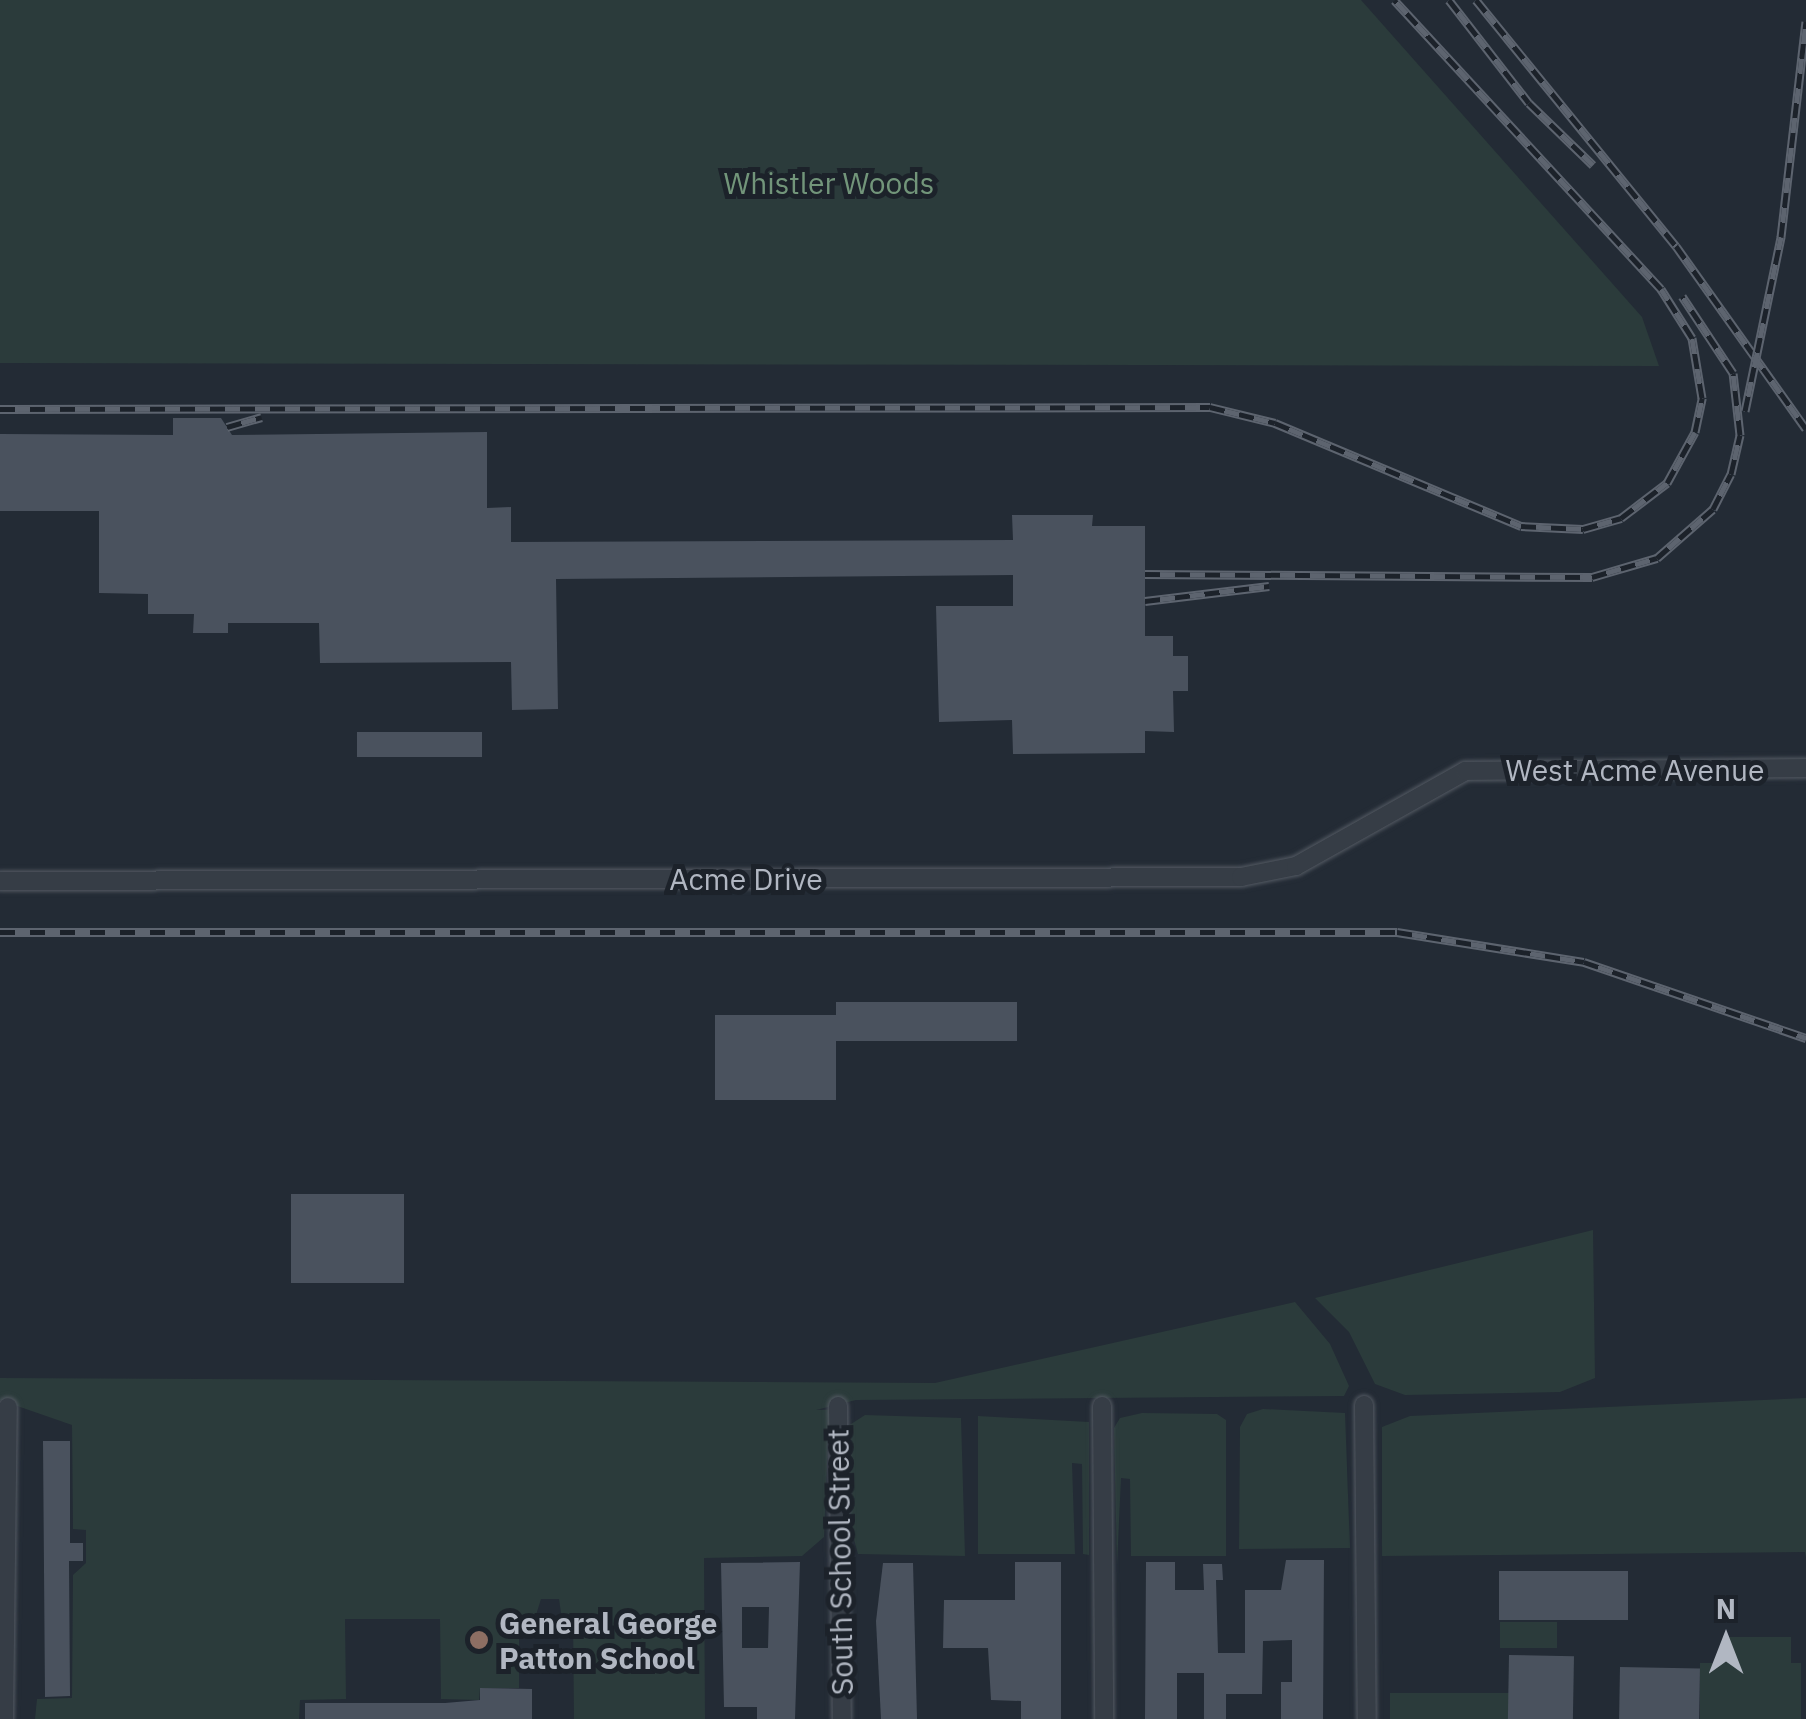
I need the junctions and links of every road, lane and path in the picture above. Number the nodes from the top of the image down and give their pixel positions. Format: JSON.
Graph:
{"nodes":[{"id":1,"x":1806,"y":768,"type":"edge"},
{"id":2,"x":1464,"y":771,"type":"joint"},
{"id":3,"x":0,"y":881,"type":"edge"},
{"id":4,"x":1364,"y":1405,"type":"dead end"},
{"id":5,"x":8,"y":1406,"type":"dead end"},
{"id":6,"x":838,"y":1406,"type":"dead end"},
{"id":7,"x":1102,"y":1406,"type":"dead end"},
{"id":8,"x":3,"y":1533,"type":"edge"},
{"id":9,"x":4,"y":1719,"type":"edge"},
{"id":10,"x":842,"y":1719,"type":"edge"},
{"id":11,"x":1104,"y":1719,"type":"edge"},
{"id":12,"x":1367,"y":1719,"type":"edge"}],
"edges":[{"from":1,"to":2,"type":"street","name":"West Acme Avenue"},
{"from":2,"to":3,"type":"street","name":"Acme Drive"},
{"from":4,"to":12,"type":"street"},
{"from":5,"to":8,"type":"street"},
{"from":6,"to":10,"type":"street","name":"South School Street"},
{"from":7,"to":11,"type":"street"},
{"from":8,"to":9,"type":"street"}]}
